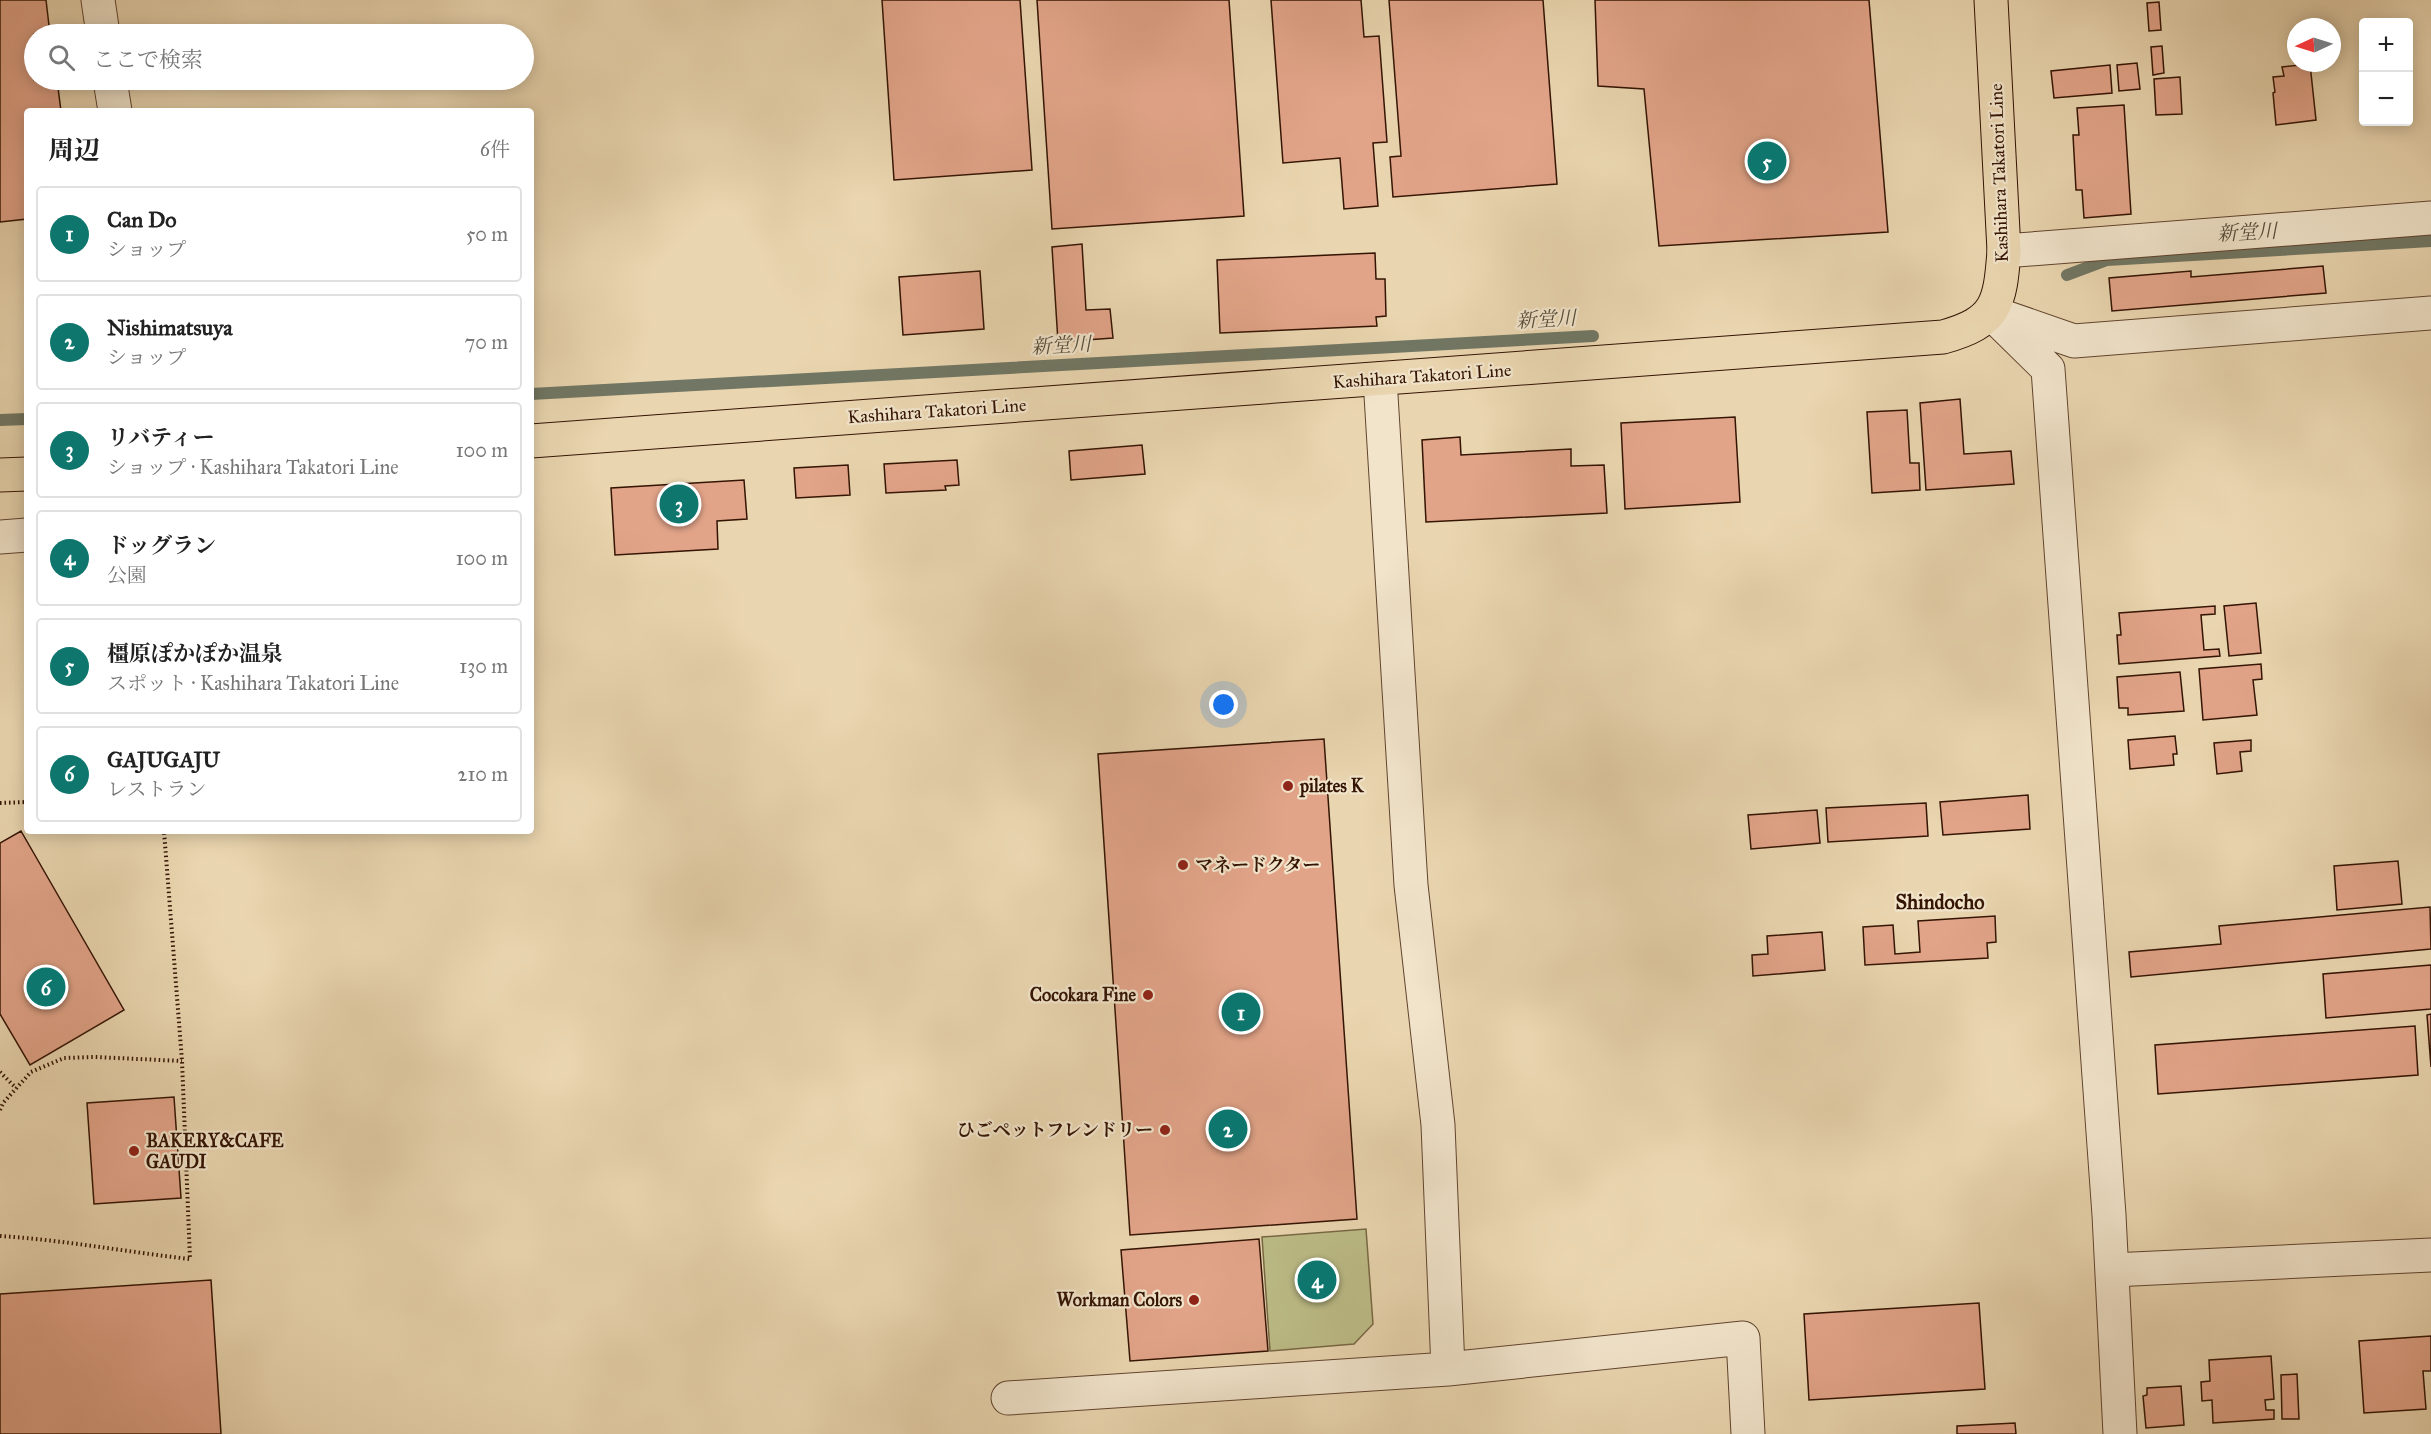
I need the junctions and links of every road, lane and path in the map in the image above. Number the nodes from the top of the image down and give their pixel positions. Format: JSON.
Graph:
{"nodes":[{"id":1,"x":98,"y":0,"type":"edge"},
{"id":2,"x":1991,"y":0,"type":"edge"},
{"id":3,"x":102,"y":24,"type":"edge"},
{"id":4,"x":112,"y":90,"type":"edge"},
{"id":5,"x":115,"y":108,"type":"edge"},
{"id":6,"x":2431,"y":218,"type":"edge"},
{"id":7,"x":2004,"y":251,"type":"junction"},
{"id":8,"x":1991,"y":313,"type":"junction"},
{"id":9,"x":2431,"y":314,"type":"edge"},
{"id":10,"x":1380,"y":379,"type":"junction"},
{"id":11,"x":534,"y":441,"type":"edge"},
{"id":12,"x":24,"y":474,"type":"edge"},
{"id":13,"x":0,"y":475,"type":"edge"},
{"id":14,"x":24,"y":535,"type":"edge"},
{"id":15,"x":0,"y":537,"type":"edge"},
{"id":16,"x":24,"y":802,"type":"edge"},
{"id":17,"x":0,"y":803,"type":"edge"},
{"id":18,"x":164,"y":834,"type":"edge"},
{"id":19,"x":182,"y":1061,"type":"junction"},
{"id":20,"x":0,"y":1072,"type":"edge"},
{"id":21,"x":16,"y":1088,"type":"junction"},
{"id":22,"x":0,"y":1110,"type":"edge"},
{"id":23,"x":0,"y":1236,"type":"edge"},
{"id":24,"x":2431,"y":1255,"type":"edge"},
{"id":25,"x":2112,"y":1270,"type":"junction"},
{"id":26,"x":1448,"y":1369,"type":"junction"},
{"id":27,"x":1008,"y":1398,"type":"dead end"},
{"id":28,"x":1748,"y":1434,"type":"edge"},
{"id":29,"x":2120,"y":1434,"type":"edge"}],
"edges":[{"from":1,"to":3,"type":"street"},
{"from":2,"to":7,"type":"main road","name":"Kashihara Takatori Line"},
{"from":4,"to":5,"type":"street"},
{"from":6,"to":7,"type":"street"},
{"from":7,"to":8,"type":"main road","name":"Kashihara Takatori Line"},
{"from":8,"to":9,"type":"street"},
{"from":8,"to":10,"type":"main road","name":"Kashihara Takatori Line"},
{"from":8,"to":25,"type":"street"},
{"from":10,"to":11,"type":"main road","name":"Kashihara Takatori Line"},
{"from":10,"to":26,"type":"street"},
{"from":12,"to":13,"type":"main road"},
{"from":14,"to":15,"type":"street"},
{"from":16,"to":17,"type":"path"},
{"from":18,"to":19,"type":"path"},
{"from":19,"to":21,"type":"path"},
{"from":19,"to":23,"type":"path"},
{"from":20,"to":21,"type":"path"},
{"from":21,"to":22,"type":"path"},
{"from":24,"to":25,"type":"street"},
{"from":25,"to":29,"type":"street"},
{"from":26,"to":27,"type":"street"},
{"from":26,"to":28,"type":"street"}]}
